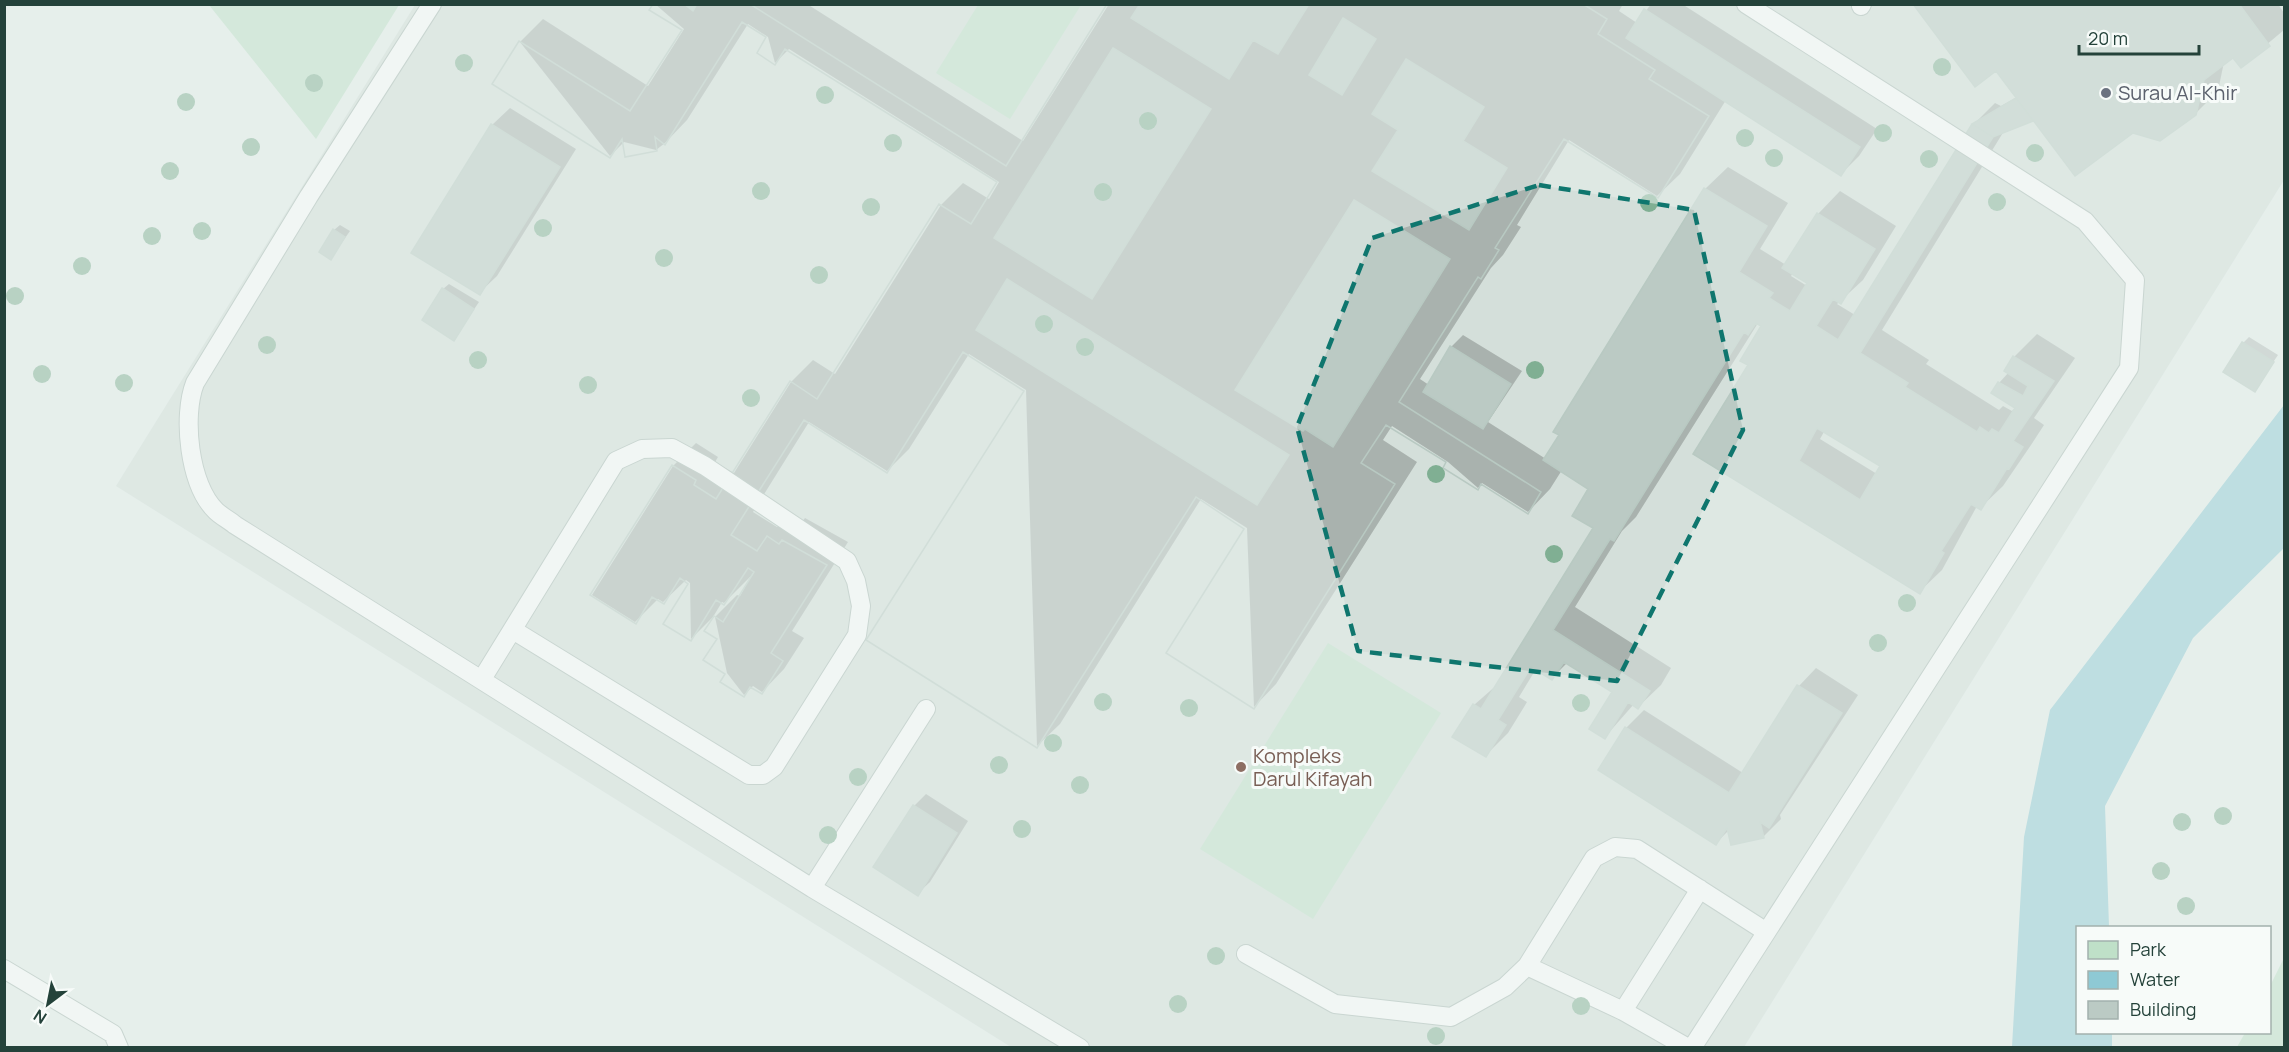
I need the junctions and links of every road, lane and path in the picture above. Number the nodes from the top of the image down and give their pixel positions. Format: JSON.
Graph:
{"nodes":[{"id":1,"x":432,"y":4,"type":"edge"},
{"id":2,"x":1746,"y":4,"type":"edge"},
{"id":3,"x":513,"y":630,"type":"junction"},
{"id":4,"x":482,"y":679,"type":"junction"},
{"id":5,"x":926,"y":709,"type":"dead end"},
{"id":6,"x":812,"y":888,"type":"junction"},
{"id":7,"x":1700,"y":889,"type":"junction"},
{"id":8,"x":1765,"y":931,"type":"junction"},
{"id":9,"x":1245,"y":954,"type":"dead end"},
{"id":10,"x":1527,"y":966,"type":"junction"},
{"id":11,"x":4,"y":969,"type":"edge"},
{"id":12,"x":1623,"y":1011,"type":"junction"},
{"id":13,"x":120,"y":1047,"type":"edge"},
{"id":14,"x":1080,"y":1047,"type":"edge"},
{"id":15,"x":1690,"y":1047,"type":"edge"}],
"edges":[{"from":1,"to":4,"type":"lane"},
{"from":2,"to":8,"type":"lane"},
{"from":3,"to":3,"type":"lane"},
{"from":3,"to":4,"type":"lane"},
{"from":4,"to":6,"type":"lane"},
{"from":5,"to":6,"type":"lane"},
{"from":6,"to":14,"type":"lane"},
{"from":7,"to":8,"type":"lane"},
{"from":7,"to":10,"type":"lane"},
{"from":7,"to":12,"type":"lane"},
{"from":8,"to":15,"type":"lane"},
{"from":9,"to":10,"type":"lane"},
{"from":10,"to":12,"type":"lane"},
{"from":11,"to":13,"type":"lane"},
{"from":12,"to":15,"type":"lane"}]}
